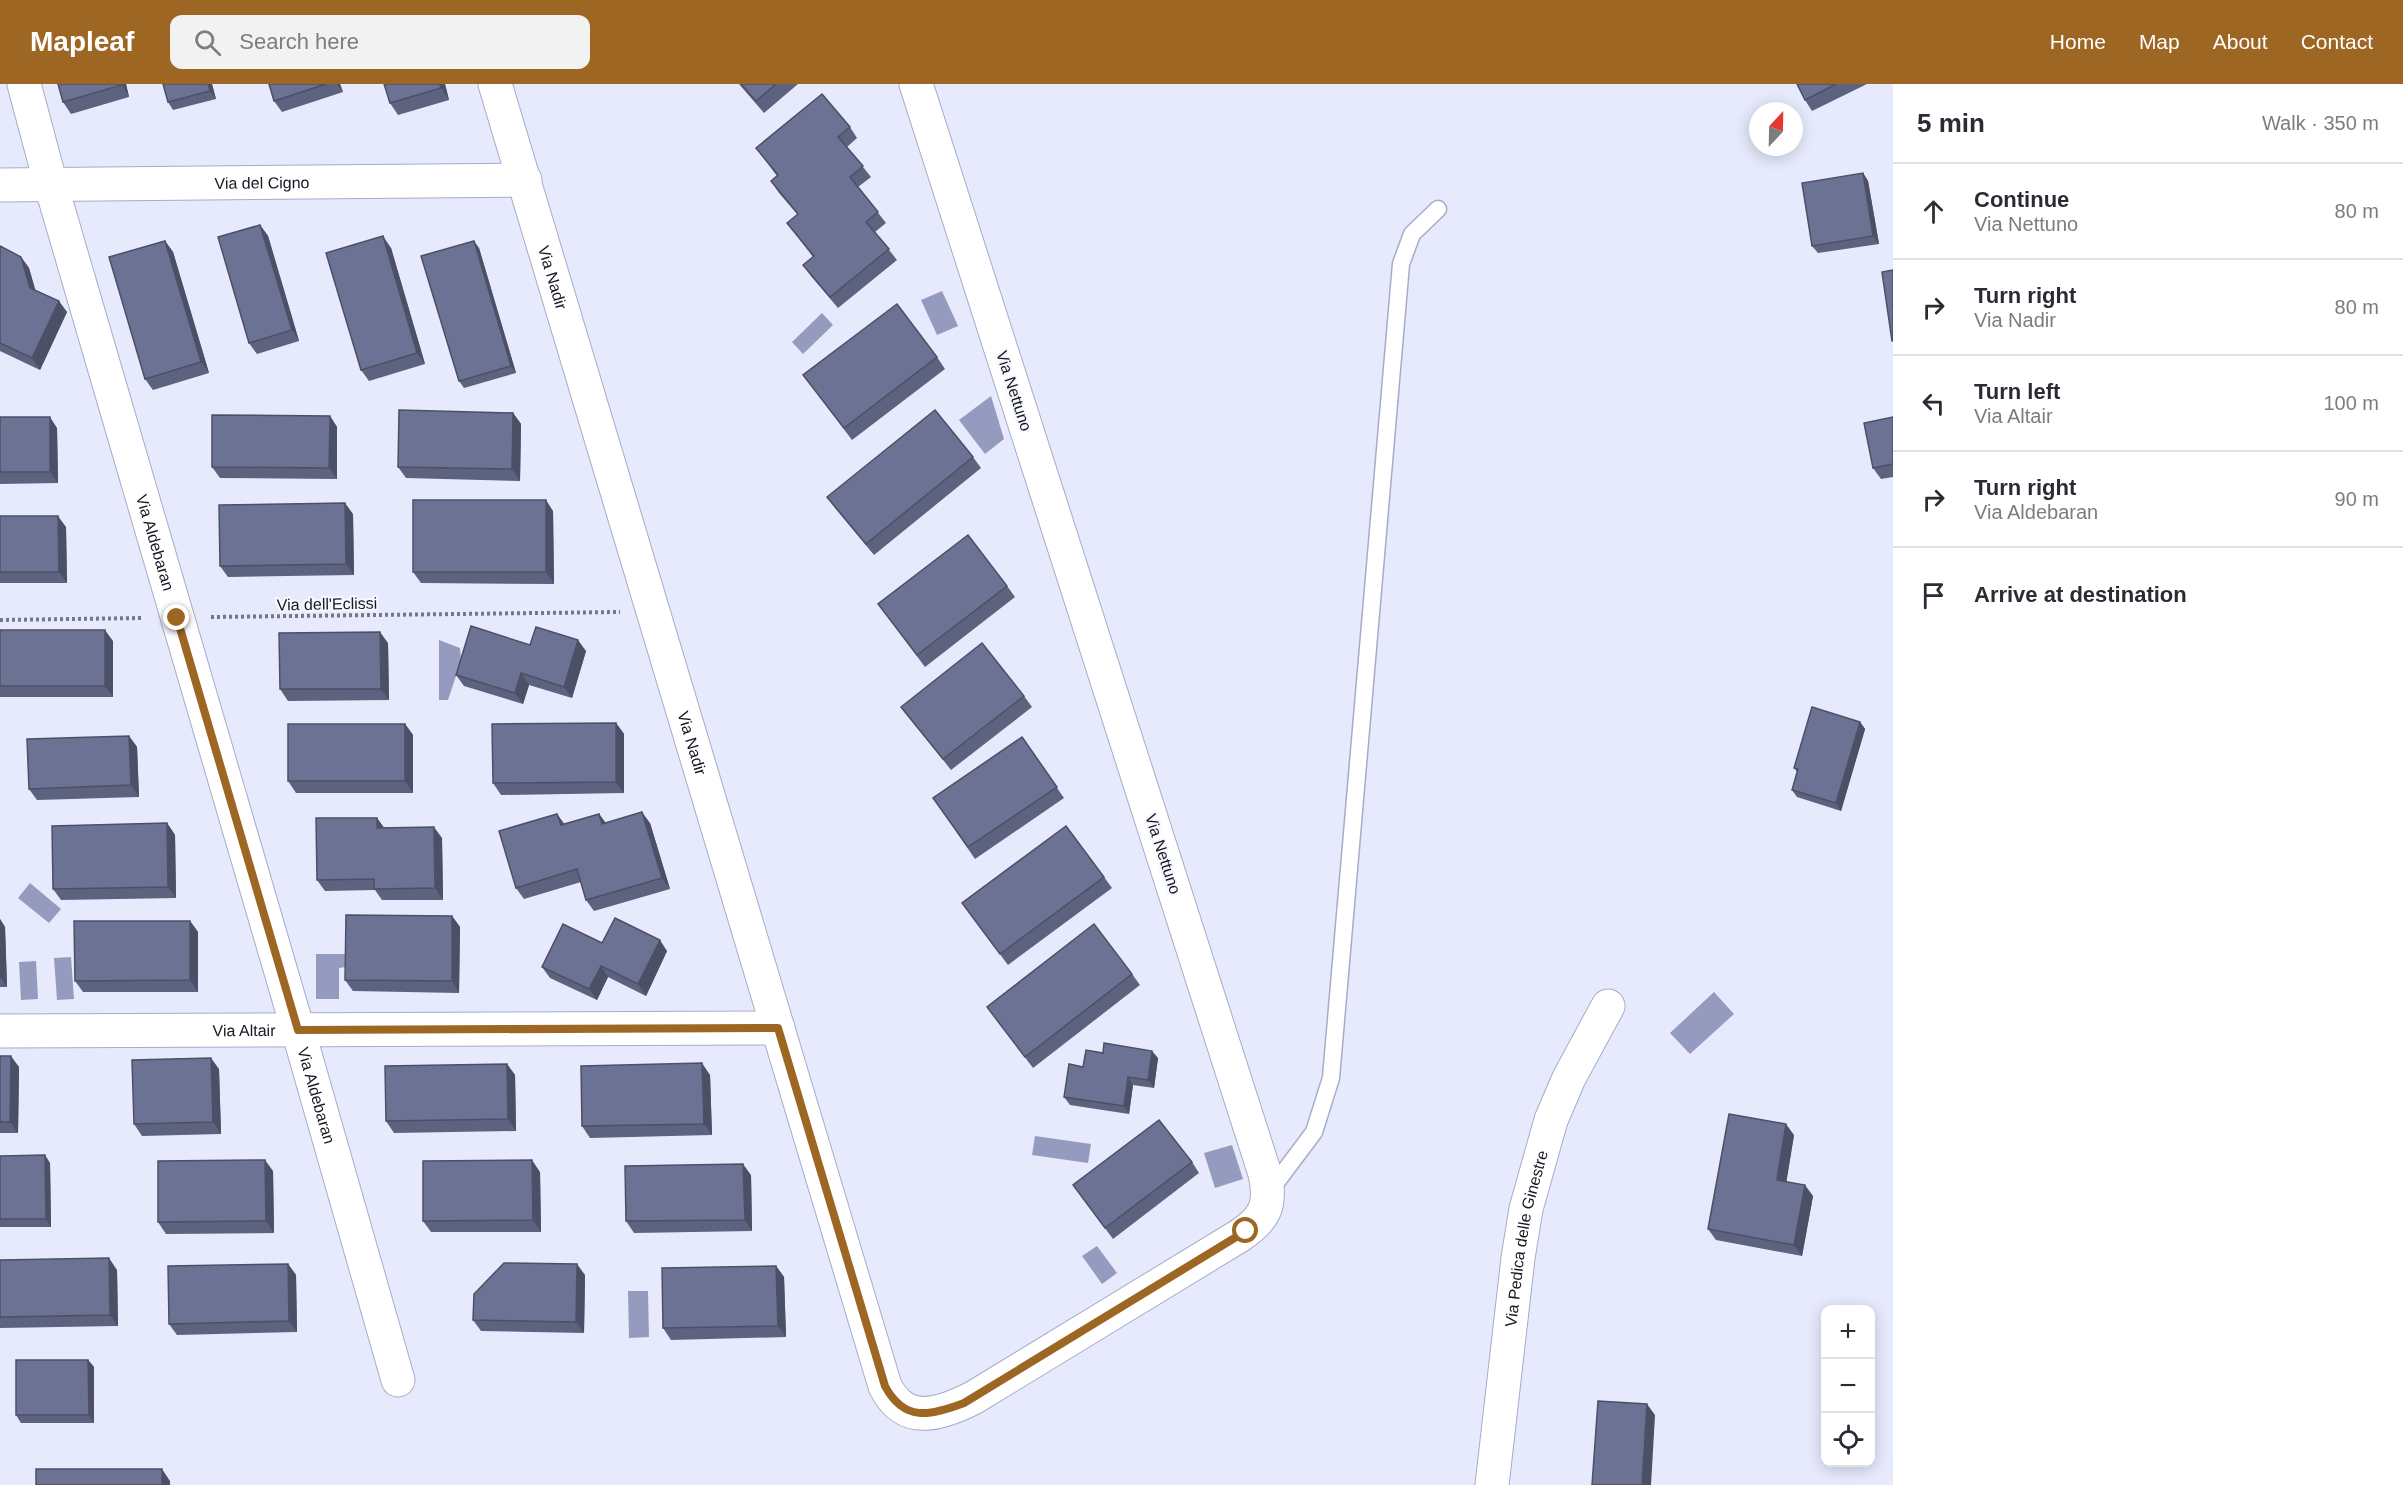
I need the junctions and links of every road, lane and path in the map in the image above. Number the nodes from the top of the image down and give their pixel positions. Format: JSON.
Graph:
{"nodes":[{"id":1,"x":24,"y":84,"type":"edge"},
{"id":2,"x":495,"y":84,"type":"edge"},
{"id":3,"x":916,"y":84,"type":"edge"},
{"id":4,"x":525,"y":180,"type":"junction"},
{"id":5,"x":0,"y":185,"type":"edge"},
{"id":6,"x":51,"y":185,"type":"junction"},
{"id":7,"x":1438,"y":208,"type":"dead end"},
{"id":8,"x":654,"y":611,"type":"junction"},
{"id":9,"x":177,"y":618,"type":"junction"},
{"id":10,"x":0,"y":620,"type":"edge"},
{"id":11,"x":1608,"y":1006,"type":"dead end"},
{"id":12,"x":778,"y":1028,"type":"junction"},
{"id":13,"x":298,"y":1030,"type":"junction"},
{"id":14,"x":0,"y":1031,"type":"edge"},
{"id":15,"x":1269,"y":1192,"type":"junction"},
{"id":16,"x":398,"y":1380,"type":"dead end"},
{"id":17,"x":1492,"y":1485,"type":"edge"}],
"edges":[{"from":1,"to":6,"type":"street","name":"Via Aldebaran"},
{"from":2,"to":4,"type":"street","name":"Via Nadir"},
{"from":3,"to":15,"type":"street","name":"Via Nettuno"},
{"from":4,"to":6,"type":"street","name":"Via del Cigno"},
{"from":4,"to":8,"type":"street","name":"Via Nadir"},
{"from":5,"to":6,"type":"street","name":"Via del Cigno"},
{"from":6,"to":9,"type":"street","name":"Via Aldebaran"},
{"from":7,"to":15,"type":"lane"},
{"from":8,"to":9,"type":"path","name":"Via dell'Eclissi"},
{"from":8,"to":12,"type":"street","name":"Via Nadir"},
{"from":9,"to":10,"type":"path","name":"Via dell'Eclissi"},
{"from":9,"to":13,"type":"street","name":"Via Aldebaran"},
{"from":11,"to":17,"type":"street","name":"Via Pedica delle Ginestre"},
{"from":12,"to":13,"type":"street","name":"Via Altair"},
{"from":12,"to":15,"type":"street","name":"Via Nadir"},
{"from":13,"to":14,"type":"street","name":"Via Altair"},
{"from":13,"to":16,"type":"street","name":"Via Aldebaran"}]}
